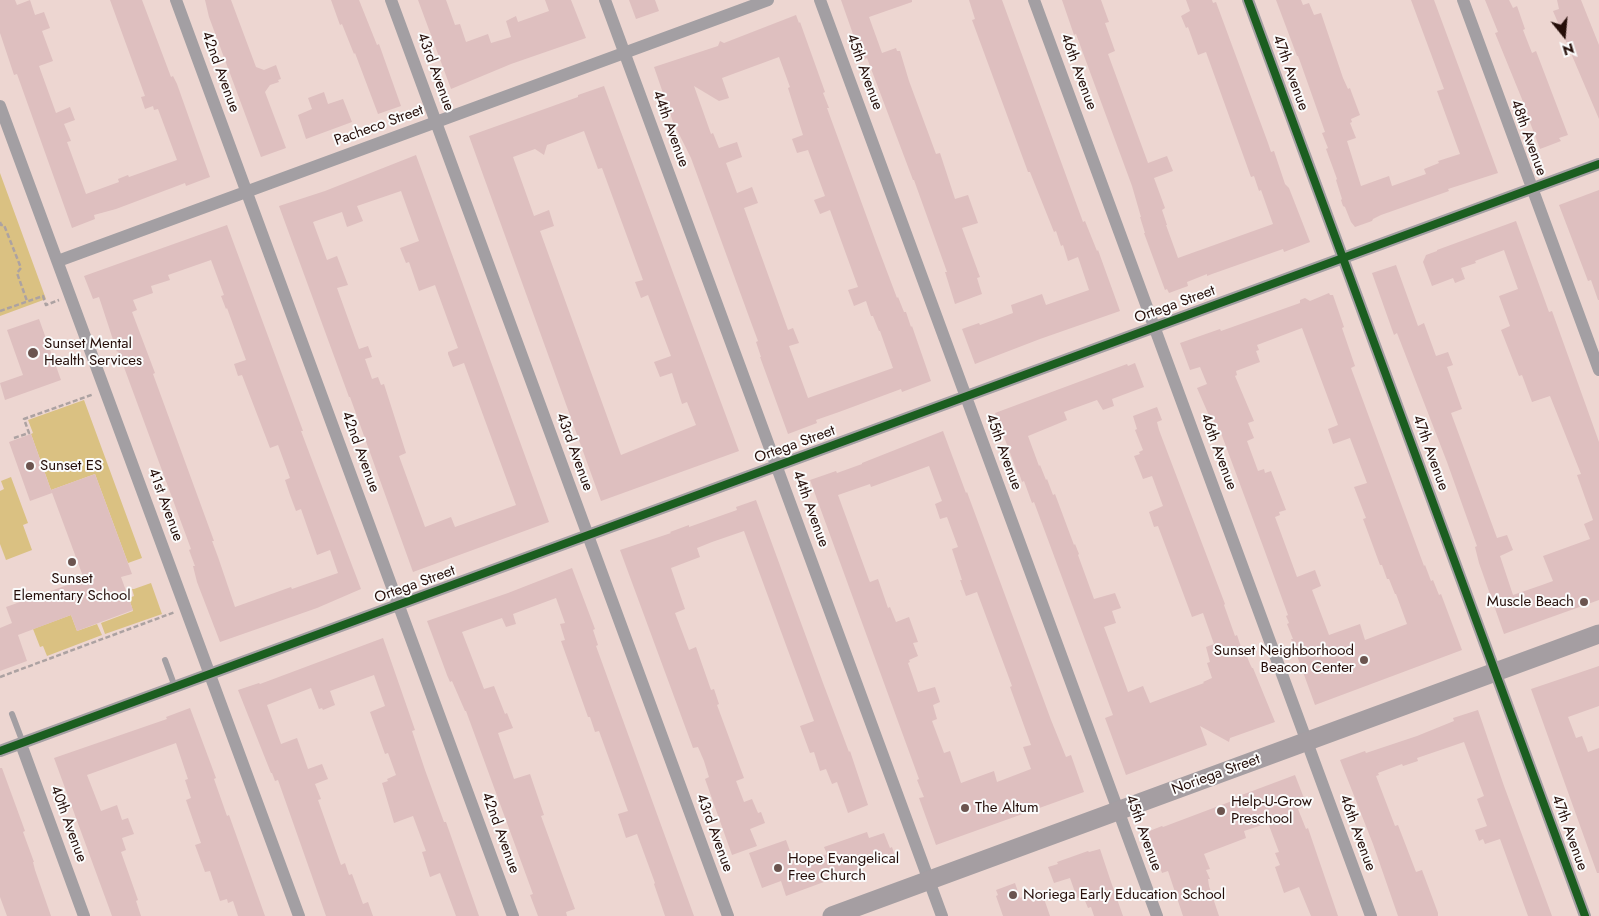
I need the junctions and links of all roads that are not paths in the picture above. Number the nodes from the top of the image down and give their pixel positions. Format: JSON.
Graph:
{"nodes":[{"id":1,"x":176,"y":0,"type":"edge"},
{"id":2,"x":391,"y":0,"type":"edge"},
{"id":3,"x":605,"y":0,"type":"edge"},
{"id":4,"x":768,"y":0,"type":"edge"},
{"id":5,"x":820,"y":0,"type":"edge"},
{"id":6,"x":1034,"y":0,"type":"edge"},
{"id":7,"x":1248,"y":0,"type":"edge"},
{"id":8,"x":1463,"y":0,"type":"edge"},
{"id":9,"x":625,"y":53,"type":"junction"},
{"id":10,"x":0,"y":106,"type":"edge"},
{"id":11,"x":436,"y":122,"type":"junction"},
{"id":12,"x":1599,"y":164,"type":"edge"},
{"id":13,"x":1532,"y":188,"type":"junction"},
{"id":14,"x":247,"y":192,"type":"junction"},
{"id":15,"x":1343,"y":258,"type":"junction"},
{"id":16,"x":58,"y":261,"type":"junction"},
{"id":17,"x":1154,"y":327,"type":"junction"},
{"id":18,"x":1599,"y":370,"type":"edge"},
{"id":19,"x":966,"y":397,"type":"junction"},
{"id":20,"x":777,"y":466,"type":"junction"},
{"id":21,"x":588,"y":536,"type":"junction"},
{"id":22,"x":399,"y":605,"type":"junction"},
{"id":23,"x":1599,"y":634,"type":"edge"},
{"id":24,"x":165,"y":660,"type":"dead end"},
{"id":25,"x":1496,"y":672,"type":"junction"},
{"id":26,"x":210,"y":674,"type":"junction"},
{"id":27,"x":175,"y":687,"type":"junction"},
{"id":28,"x":12,"y":714,"type":"dead end"},
{"id":29,"x":1307,"y":742,"type":"junction"},
{"id":30,"x":22,"y":744,"type":"junction"},
{"id":31,"x":0,"y":752,"type":"edge"},
{"id":32,"x":1118,"y":811,"type":"junction"},
{"id":33,"x":929,"y":880,"type":"junction"},
{"id":34,"x":84,"y":916,"type":"edge"},
{"id":35,"x":298,"y":916,"type":"edge"},
{"id":36,"x":513,"y":916,"type":"edge"},
{"id":37,"x":728,"y":916,"type":"edge"},
{"id":38,"x":832,"y":916,"type":"edge"},
{"id":39,"x":942,"y":916,"type":"edge"},
{"id":40,"x":1157,"y":916,"type":"edge"},
{"id":41,"x":1371,"y":916,"type":"edge"},
{"id":42,"x":1585,"y":916,"type":"edge"}],
"edges":[{"from":1,"to":14,"type":"street","name":"42nd Avenue"},
{"from":2,"to":11,"type":"street","name":"43rd Avenue"},
{"from":3,"to":9,"type":"street","name":"44th Avenue"},
{"from":4,"to":9,"type":"street","name":"Pacheco Street"},
{"from":5,"to":19,"type":"street","name":"45th Avenue"},
{"from":6,"to":17,"type":"street","name":"46th Avenue"},
{"from":7,"to":15,"type":"street","name":"47th Avenue"},
{"from":8,"to":13,"type":"street","name":"48th Avenue"},
{"from":9,"to":11,"type":"street","name":"Pacheco Street"},
{"from":9,"to":20,"type":"street","name":"44th Avenue"},
{"from":10,"to":16,"type":"street","name":"41st Avenue"},
{"from":11,"to":14,"type":"street","name":"Pacheco Street"},
{"from":11,"to":21,"type":"street","name":"43rd Avenue"},
{"from":12,"to":13,"type":"street","name":"Ortega Street"},
{"from":13,"to":15,"type":"street","name":"Ortega Street"},
{"from":13,"to":18,"type":"street","name":"48th Avenue"},
{"from":14,"to":16,"type":"street","name":"Pacheco Street"},
{"from":14,"to":22,"type":"street","name":"42nd Avenue"},
{"from":15,"to":17,"type":"street","name":"Ortega Street"},
{"from":15,"to":25,"type":"street","name":"47th Avenue"},
{"from":16,"to":26,"type":"street","name":"41st Avenue"},
{"from":17,"to":19,"type":"street","name":"Ortega Street"},
{"from":17,"to":29,"type":"street","name":"46th Avenue"},
{"from":19,"to":20,"type":"street","name":"Ortega Street"},
{"from":19,"to":32,"type":"street","name":"45th Avenue"},
{"from":20,"to":21,"type":"street","name":"Ortega Street"},
{"from":20,"to":33,"type":"street","name":"44th Avenue"},
{"from":21,"to":22,"type":"street","name":"Ortega Street"},
{"from":21,"to":37,"type":"street","name":"43rd Avenue"},
{"from":22,"to":26,"type":"street","name":"Ortega Street"},
{"from":22,"to":36,"type":"street","name":"42nd Avenue"},
{"from":23,"to":25,"type":"street","name":"Noriega Street"},
{"from":24,"to":27,"type":"lane"},
{"from":25,"to":29,"type":"street","name":"Noriega Street"},
{"from":25,"to":42,"type":"street","name":"47th Avenue"},
{"from":26,"to":27,"type":"street","name":"Ortega Street"},
{"from":26,"to":35,"type":"street","name":"41st Avenue"},
{"from":27,"to":30,"type":"street","name":"Ortega Street"},
{"from":28,"to":30,"type":"lane"},
{"from":29,"to":32,"type":"street","name":"Noriega Street"},
{"from":29,"to":41,"type":"street","name":"46th Avenue"},
{"from":30,"to":31,"type":"street","name":"Ortega Street"},
{"from":30,"to":34,"type":"street","name":"40th Avenue"},
{"from":32,"to":33,"type":"street","name":"Noriega Street"},
{"from":32,"to":40,"type":"street","name":"45th Avenue"},
{"from":33,"to":38,"type":"street","name":"Noriega Street"},
{"from":33,"to":39,"type":"street","name":"44th Avenue"}]}
